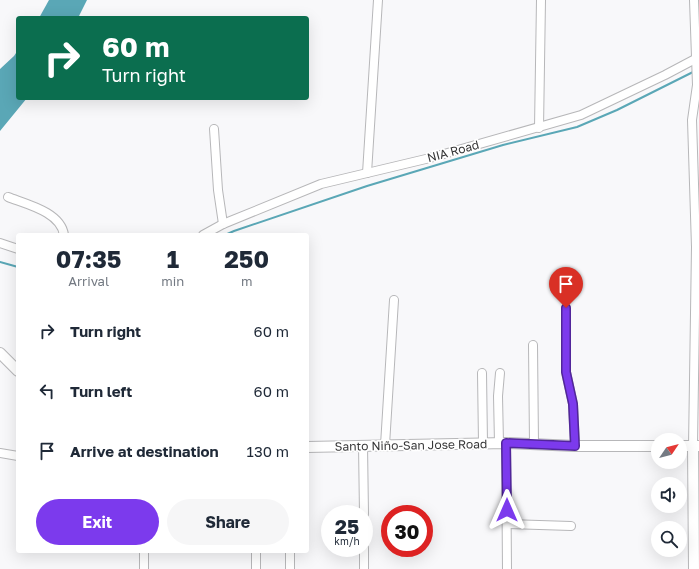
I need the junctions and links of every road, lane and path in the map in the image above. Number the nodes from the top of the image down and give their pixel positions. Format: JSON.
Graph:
{"nodes":[{"id":1,"x":378,"y":0,"type":"edge"},
{"id":2,"x":541,"y":0,"type":"edge"},
{"id":3,"x":694,"y":0,"type":"edge"},
{"id":4,"x":697,"y":58,"type":"edge"},
{"id":5,"x":539,"y":128,"type":"junction"},
{"id":6,"x":214,"y":129,"type":"dead end"},
{"id":7,"x":367,"y":173,"type":"junction"},
{"id":8,"x":8,"y":197,"type":"dead end"},
{"id":9,"x":223,"y":224,"type":"junction"},
{"id":10,"x":64,"y":233,"type":"edge"},
{"id":11,"x":207,"y":233,"type":"edge"},
{"id":12,"x":0,"y":243,"type":"edge"},
{"id":13,"x":16,"y":248,"type":"edge"},
{"id":14,"x":394,"y":300,"type":"dead end"},
{"id":15,"x":566,"y":308,"type":"dead end"},
{"id":16,"x":533,"y":345,"type":"dead end"},
{"id":17,"x":0,"y":352,"type":"edge"},
{"id":18,"x":16,"y":369,"type":"edge"},
{"id":19,"x":482,"y":373,"type":"dead end"},
{"id":20,"x":500,"y":373,"type":"dead end"},
{"id":21,"x":483,"y":443,"type":"junction"},
{"id":22,"x":503,"y":443,"type":"junction"},
{"id":23,"x":534,"y":444,"type":"junction"},
{"id":24,"x":363,"y":445,"type":"junction"},
{"id":25,"x":385,"y":445,"type":"junction"},
{"id":26,"x":575,"y":446,"type":"junction"},
{"id":27,"x":651,"y":446,"type":"edge"},
{"id":28,"x":696,"y":446,"type":"edge"},
{"id":29,"x":309,"y":447,"type":"edge"},
{"id":30,"x":0,"y":453,"type":"edge"},
{"id":31,"x":16,"y":456,"type":"edge"},
{"id":32,"x":364,"y":505,"type":"edge"},
{"id":33,"x":507,"y":524,"type":"junction"},
{"id":34,"x":571,"y":526,"type":"dead end"},
{"id":35,"x":144,"y":553,"type":"edge"},
{"id":36,"x":256,"y":553,"type":"edge"},
{"id":37,"x":290,"y":553,"type":"edge"},
{"id":38,"x":364,"y":557,"type":"edge"},
{"id":39,"x":696,"y":566,"type":"edge"},
{"id":40,"x":144,"y":569,"type":"edge"},
{"id":41,"x":256,"y":569,"type":"edge"},
{"id":42,"x":290,"y":569,"type":"edge"},
{"id":43,"x":364,"y":569,"type":"edge"},
{"id":44,"x":507,"y":569,"type":"edge"}],
"edges":[{"from":1,"to":7,"type":"street"},
{"from":2,"to":5,"type":"street"},
{"from":3,"to":4,"type":"street"},
{"from":4,"to":5,"type":"street","name":"NIA Road"},
{"from":4,"to":28,"type":"street"},
{"from":5,"to":7,"type":"street","name":"NIA Road"},
{"from":6,"to":9,"type":"street"},
{"from":7,"to":9,"type":"street","name":"NIA Road"},
{"from":8,"to":10,"type":"street"},
{"from":9,"to":11,"type":"street","name":"NIA Road"},
{"from":12,"to":13,"type":"street"},
{"from":14,"to":25,"type":"street"},
{"from":15,"to":26,"type":"street"},
{"from":16,"to":23,"type":"street"},
{"from":17,"to":18,"type":"main road"},
{"from":19,"to":21,"type":"street"},
{"from":20,"to":22,"type":"street"},
{"from":21,"to":22,"type":"main road","name":"Santo Niño-San Jose Road"},
{"from":21,"to":25,"type":"main road","name":"Santo Niño-San Jose Road"},
{"from":22,"to":23,"type":"main road","name":"Santo Niño-San Jose Road"},
{"from":22,"to":33,"type":"street"},
{"from":23,"to":26,"type":"main road","name":"Santo Niño-San Jose Road"},
{"from":24,"to":25,"type":"main road","name":"Santo Niño-San Jose Road"},
{"from":24,"to":29,"type":"main road","name":"Santo Niño-San Jose Road"},
{"from":24,"to":32,"type":"street"},
{"from":26,"to":27,"type":"main road","name":"Santo Niño-San Jose Road"},
{"from":28,"to":39,"type":"main road"},
{"from":30,"to":31,"type":"street"},
{"from":33,"to":34,"type":"street"},
{"from":33,"to":44,"type":"street"},
{"from":35,"to":40,"type":"street"},
{"from":36,"to":41,"type":"street"},
{"from":37,"to":42,"type":"street"},
{"from":38,"to":43,"type":"street"}]}
